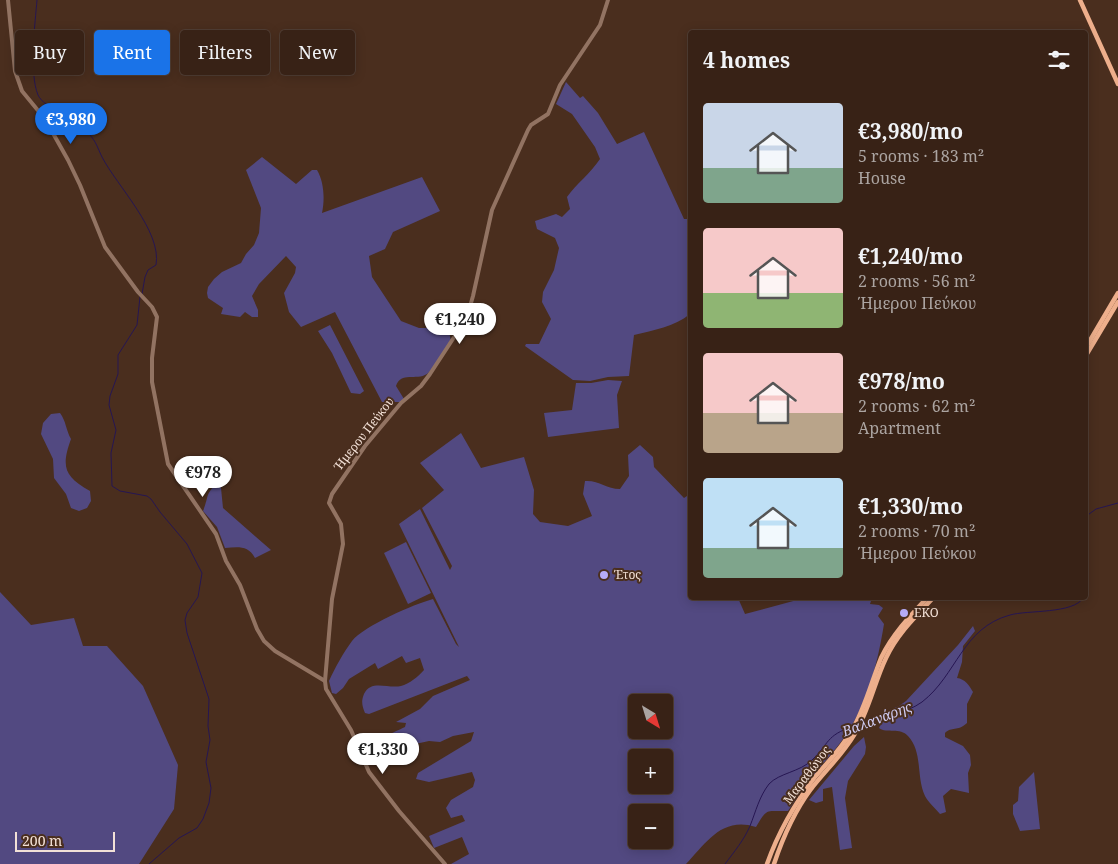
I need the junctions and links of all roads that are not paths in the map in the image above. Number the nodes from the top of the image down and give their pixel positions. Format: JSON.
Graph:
{"nodes":[{"id":1,"x":8,"y":0,"type":"edge"},
{"id":2,"x":608,"y":0,"type":"edge"},
{"id":3,"x":1080,"y":0,"type":"edge"},
{"id":4,"x":1118,"y":84,"type":"edge"},
{"id":5,"x":1118,"y":293,"type":"edge"},
{"id":6,"x":1118,"y":302,"type":"edge"},
{"id":7,"x":1088,"y":344,"type":"edge"},
{"id":8,"x":1088,"y":352,"type":"edge"},
{"id":9,"x":926,"y":600,"type":"edge"},
{"id":10,"x":931,"y":600,"type":"edge"},
{"id":11,"x":325,"y":681,"type":"junction"},
{"id":12,"x":861,"y":718,"type":"junction"},
{"id":13,"x":852,"y":734,"type":"junction"},
{"id":14,"x":445,"y":864,"type":"edge"},
{"id":15,"x":767,"y":864,"type":"edge"},
{"id":16,"x":774,"y":864,"type":"edge"}],
"edges":[{"from":1,"to":11,"type":"street"},
{"from":2,"to":11,"type":"street","name":"Ήμερου Πεύκου"},
{"from":3,"to":4,"type":"main road"},
{"from":5,"to":7,"type":"main road"},
{"from":6,"to":8,"type":"main road"},
{"from":9,"to":12,"type":"main road","name":"Μαραθώνος"},
{"from":10,"to":12,"type":"main road","name":"Μαραθώνος"},
{"from":11,"to":14,"type":"street","name":"Ήμερου Πεύκου"},
{"from":12,"to":13,"type":"main road","name":"Μαραθώνος"},
{"from":13,"to":15,"type":"main road","name":"Μαραθώνος"},
{"from":13,"to":16,"type":"main road","name":"Μαραθώνος"}]}
